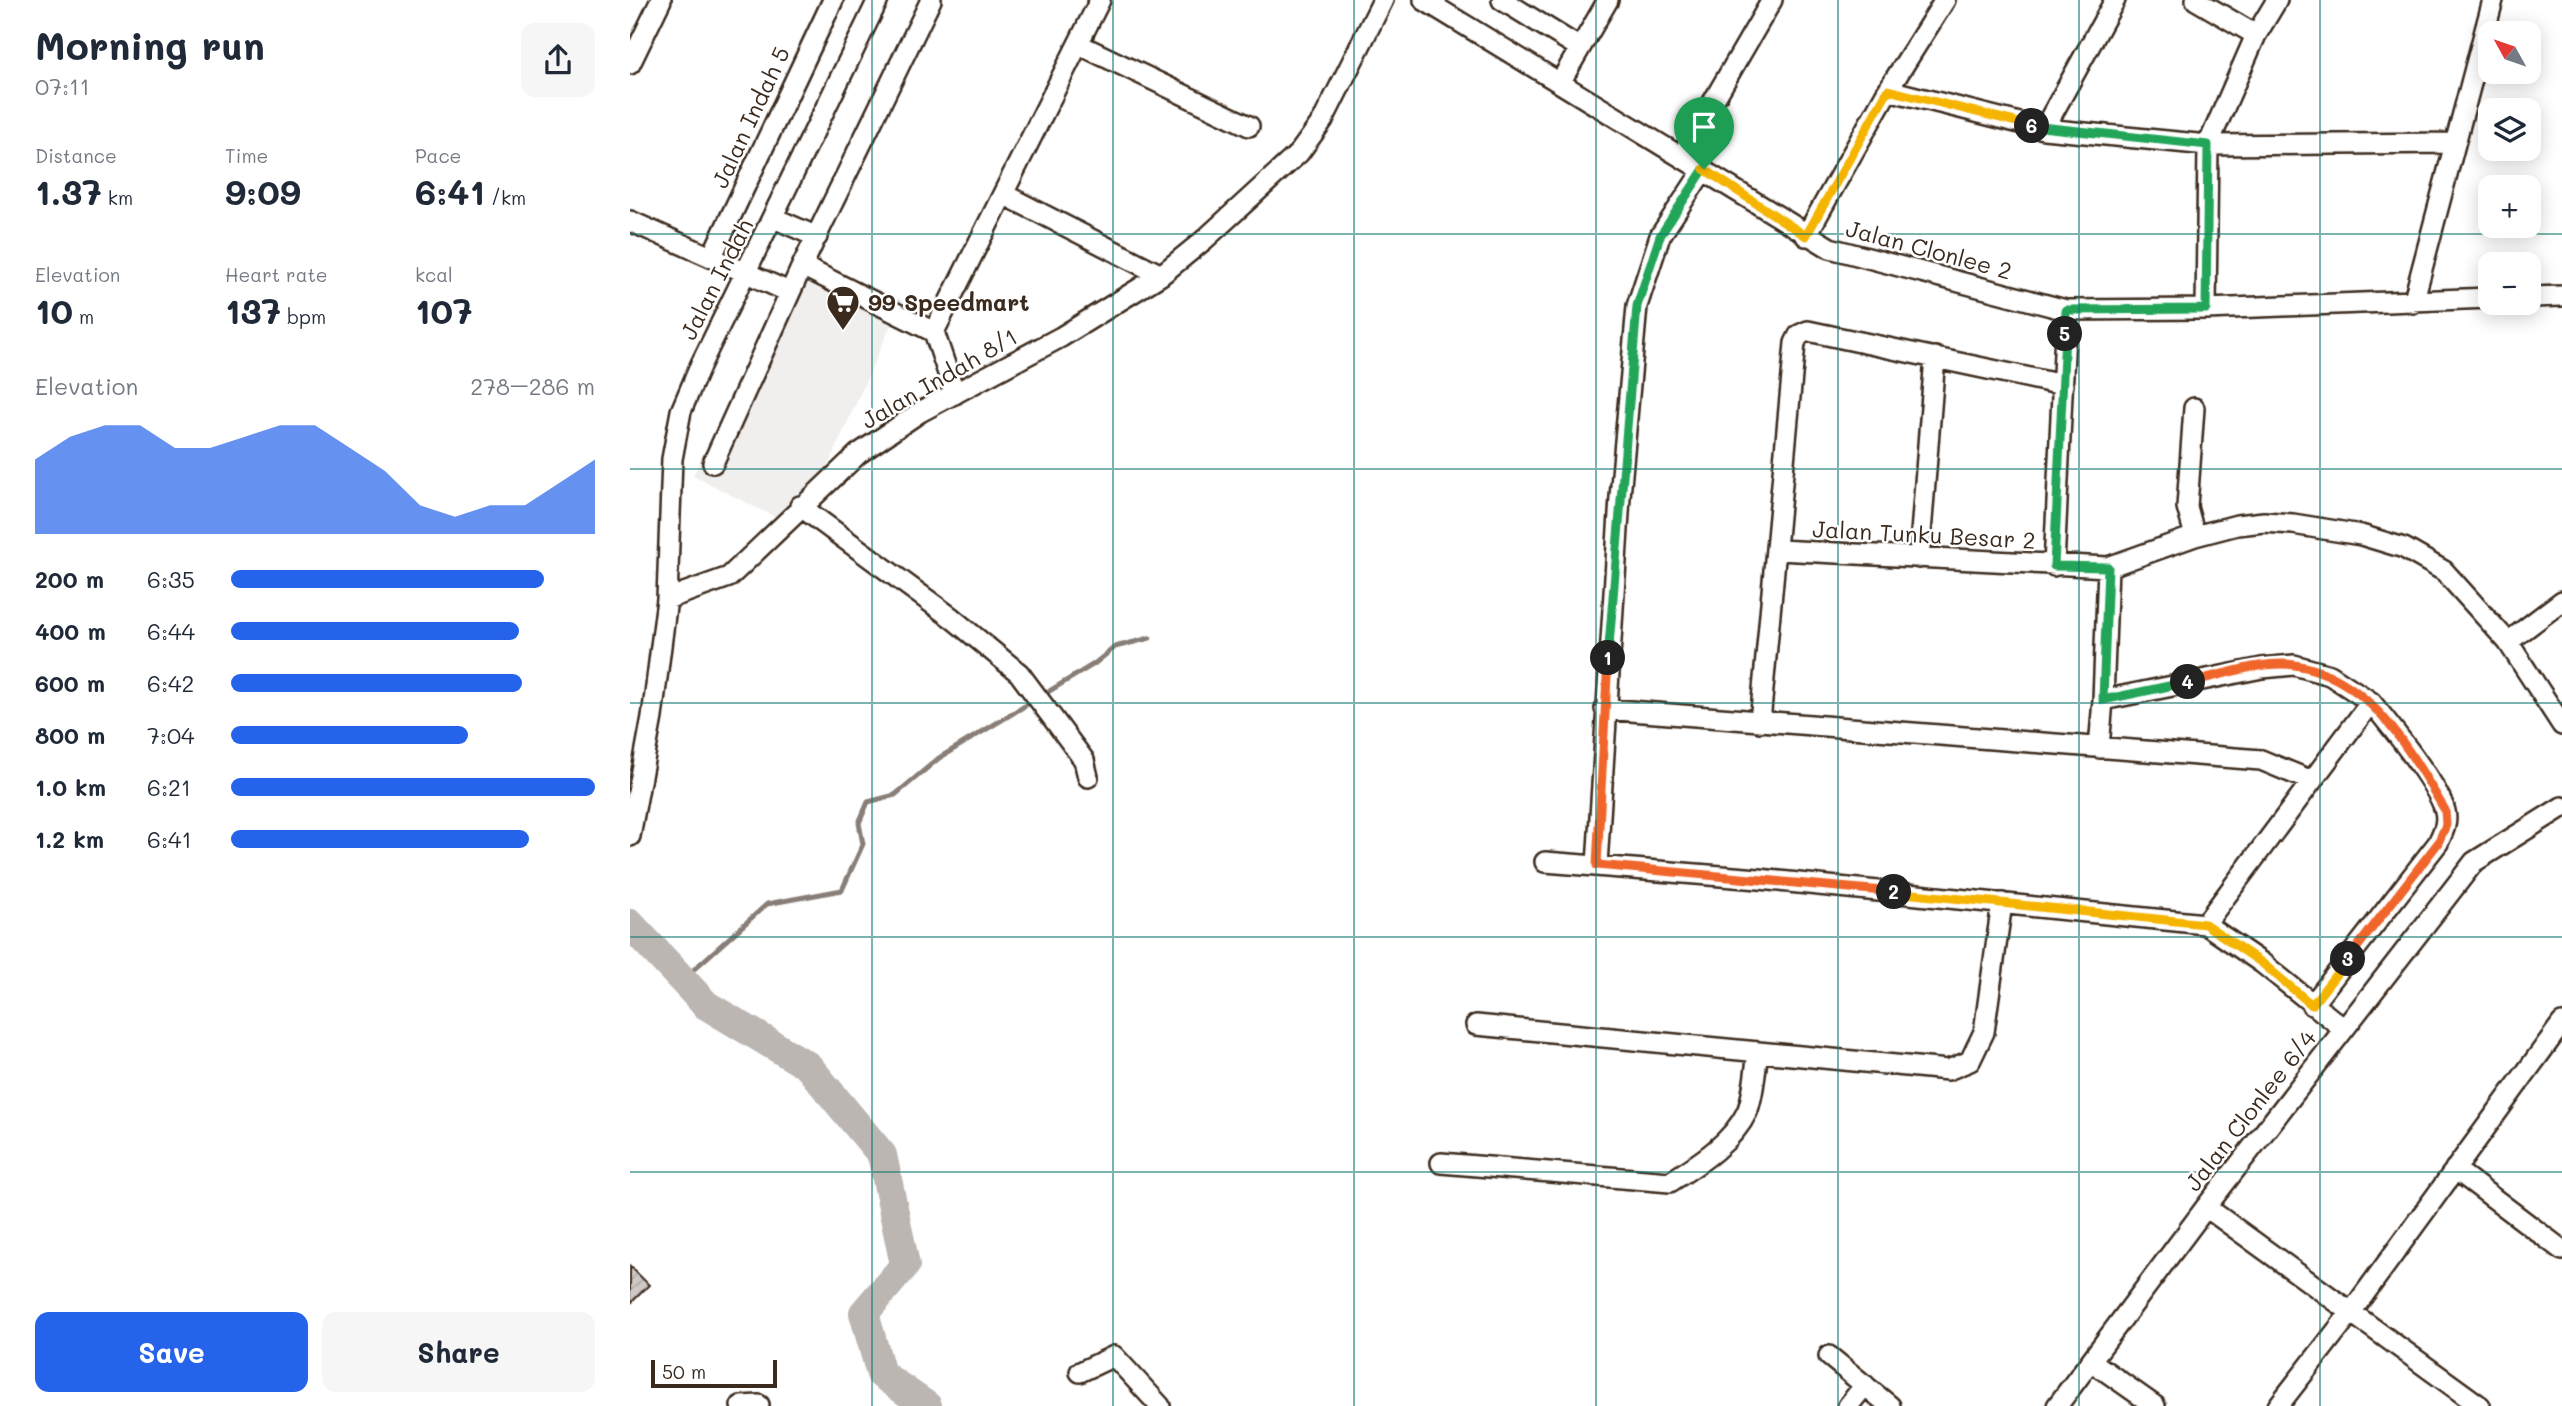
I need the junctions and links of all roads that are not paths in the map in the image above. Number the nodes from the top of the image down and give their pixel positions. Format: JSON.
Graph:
{"nodes":[{"id":1,"x":661,"y":0,"type":"edge"},
{"id":2,"x":833,"y":0,"type":"edge"},
{"id":3,"x":878,"y":0,"type":"edge"},
{"id":4,"x":931,"y":0,"type":"edge"},
{"id":5,"x":1100,"y":0,"type":"edge"},
{"id":6,"x":1383,"y":0,"type":"edge"},
{"id":7,"x":1424,"y":0,"type":"edge"},
{"id":8,"x":1502,"y":0,"type":"edge"},
{"id":9,"x":1608,"y":0,"type":"edge"},
{"id":10,"x":1772,"y":0,"type":"edge"},
{"id":11,"x":1945,"y":0,"type":"edge"},
{"id":12,"x":2115,"y":0,"type":"edge"},
{"id":13,"x":2196,"y":0,"type":"edge"},
{"id":14,"x":2277,"y":0,"type":"edge"},
{"id":15,"x":2493,"y":0,"type":"edge"},
{"id":16,"x":2256,"y":35,"type":"junction"},
{"id":17,"x":1078,"y":44,"type":"junction"},
{"id":18,"x":1580,"y":48,"type":"junction"},
{"id":19,"x":630,"y":64,"type":"edge"},
{"id":20,"x":1561,"y":81,"type":"junction"},
{"id":21,"x":1888,"y":90,"type":"junction"},
{"id":22,"x":1249,"y":126,"type":"dead end"},
{"id":23,"x":2044,"y":129,"type":"junction"},
{"id":24,"x":2455,"y":144,"type":"junction"},
{"id":25,"x":2208,"y":145,"type":"junction"},
{"id":26,"x":1682,"y":155,"type":"junction"},
{"id":27,"x":1704,"y":169,"type":"junction"},
{"id":28,"x":1005,"y":195,"type":"junction"},
{"id":29,"x":774,"y":218,"type":"junction"},
{"id":30,"x":630,"y":221,"type":"edge"},
{"id":31,"x":1806,"y":236,"type":"junction"},
{"id":32,"x":817,"y":237,"type":"junction"},
{"id":33,"x":712,"y":256,"type":"junction"},
{"id":34,"x":802,"y":266,"type":"junction"},
{"id":35,"x":747,"y":271,"type":"junction"},
{"id":36,"x":1161,"y":275,"type":"junction"},
{"id":37,"x":789,"y":292,"type":"junction"},
{"id":38,"x":2562,"y":296,"type":"edge"},
{"id":39,"x":2541,"y":297,"type":"edge"},
{"id":40,"x":2478,"y":299,"type":"edge"},
{"id":41,"x":2413,"y":303,"type":"junction"},
{"id":42,"x":2206,"y":309,"type":"junction"},
{"id":43,"x":2066,"y":310,"type":"junction"},
{"id":44,"x":934,"y":332,"type":"junction"},
{"id":45,"x":1935,"y":357,"type":"junction"},
{"id":46,"x":2063,"y":385,"type":"junction"},
{"id":47,"x":956,"y":394,"type":"junction"},
{"id":48,"x":2194,"y":408,"type":"dead end"},
{"id":49,"x":713,"y":463,"type":"dead end"},
{"id":50,"x":800,"y":506,"type":"junction"},
{"id":51,"x":2195,"y":536,"type":"junction"},
{"id":52,"x":1778,"y":550,"type":"junction"},
{"id":53,"x":1919,"y":558,"type":"junction"},
{"id":54,"x":2054,"y":566,"type":"junction"},
{"id":55,"x":2108,"y":567,"type":"junction"},
{"id":56,"x":667,"y":599,"type":"junction"},
{"id":57,"x":2562,"y":601,"type":"edge"},
{"id":58,"x":2508,"y":642,"type":"junction"},
{"id":59,"x":2103,"y":700,"type":"junction"},
{"id":60,"x":2371,"y":702,"type":"junction"},
{"id":61,"x":1605,"y":709,"type":"junction"},
{"id":62,"x":1760,"y":722,"type":"junction"},
{"id":63,"x":2562,"y":725,"type":"edge"},
{"id":64,"x":2099,"y":748,"type":"junction"},
{"id":65,"x":1088,"y":777,"type":"dead end"},
{"id":66,"x":2312,"y":781,"type":"junction"},
{"id":67,"x":2562,"y":807,"type":"edge"},
{"id":68,"x":630,"y":836,"type":"edge"},
{"id":69,"x":1545,"y":862,"type":"dead end"},
{"id":70,"x":1597,"y":865,"type":"junction"},
{"id":71,"x":2002,"y":903,"type":"junction"},
{"id":72,"x":2205,"y":924,"type":"junction"},
{"id":73,"x":2312,"y":1005,"type":"junction"},
{"id":74,"x":2562,"y":1023,"type":"edge"},
{"id":75,"x":1476,"y":1026,"type":"dead end"},
{"id":76,"x":2343,"y":1029,"type":"junction"},
{"id":77,"x":1758,"y":1052,"type":"junction"},
{"id":78,"x":1441,"y":1163,"type":"dead end"},
{"id":79,"x":2455,"y":1169,"type":"junction"},
{"id":80,"x":2206,"y":1207,"type":"junction"},
{"id":81,"x":2562,"y":1250,"type":"edge"},
{"id":82,"x":2352,"y":1311,"type":"junction"},
{"id":83,"x":1829,"y":1356,"type":"dead end"},
{"id":84,"x":2091,"y":1361,"type":"junction"},
{"id":85,"x":1080,"y":1372,"type":"dead end"},
{"id":86,"x":1865,"y":1385,"type":"junction"},
{"id":87,"x":1160,"y":1406,"type":"edge"},
{"id":88,"x":1848,"y":1406,"type":"edge"},
{"id":89,"x":1890,"y":1406,"type":"edge"},
{"id":90,"x":2057,"y":1406,"type":"edge"},
{"id":91,"x":2155,"y":1406,"type":"edge"},
{"id":92,"x":2278,"y":1406,"type":"edge"},
{"id":93,"x":2480,"y":1406,"type":"edge"}],
"edges":[{"from":1,"to":19,"type":"street"},
{"from":2,"to":33,"type":"street","name":"Jalan Indah 5"},
{"from":3,"to":29,"type":"street","name":"Jalan Indah"},
{"from":4,"to":32,"type":"street"},
{"from":5,"to":17,"type":"street"},
{"from":6,"to":36,"type":"street","name":"Jalan Indah 8/1"},
{"from":7,"to":20,"type":"street","name":"Jalan Clonlee 2"},
{"from":8,"to":18,"type":"street"},
{"from":9,"to":18,"type":"street"},
{"from":10,"to":26,"type":"street"},
{"from":11,"to":21,"type":"street"},
{"from":12,"to":23,"type":"street"},
{"from":13,"to":16,"type":"street"},
{"from":14,"to":16,"type":"street"},
{"from":15,"to":24,"type":"street"},
{"from":16,"to":25,"type":"street"},
{"from":17,"to":22,"type":"street"},
{"from":17,"to":28,"type":"street"},
{"from":18,"to":20,"type":"street"},
{"from":20,"to":26,"type":"street","name":"Jalan Clonlee 2"},
{"from":21,"to":23,"type":"street"},
{"from":21,"to":31,"type":"street"},
{"from":23,"to":25,"type":"street"},
{"from":24,"to":25,"type":"street"},
{"from":24,"to":41,"type":"street"},
{"from":25,"to":42,"type":"street"},
{"from":26,"to":27,"type":"street","name":"Jalan Clonlee 2"},
{"from":27,"to":31,"type":"street","name":"Jalan Clonlee 2"},
{"from":27,"to":61,"type":"street"},
{"from":28,"to":36,"type":"street"},
{"from":28,"to":44,"type":"street"},
{"from":29,"to":32,"type":"street"},
{"from":29,"to":35,"type":"street","name":"Jalan Indah"},
{"from":30,"to":33,"type":"street"},
{"from":31,"to":43,"type":"street","name":"Jalan Clonlee 2"},
{"from":32,"to":34,"type":"street"},
{"from":33,"to":35,"type":"street"},
{"from":34,"to":37,"type":"street"},
{"from":34,"to":44,"type":"street"},
{"from":35,"to":37,"type":"street"},
{"from":35,"to":56,"type":"street","name":"Jalan Indah"},
{"from":36,"to":47,"type":"street","name":"Jalan Indah 8/1"},
{"from":37,"to":49,"type":"street"},
{"from":38,"to":39,"type":"street"},
{"from":40,"to":41,"type":"street","name":"Jalan Clonlee 2"},
{"from":41,"to":42,"type":"street","name":"Jalan Clonlee 2"},
{"from":42,"to":43,"type":"street","name":"Jalan Clonlee 2"},
{"from":43,"to":46,"type":"street"},
{"from":44,"to":47,"type":"street"},
{"from":45,"to":46,"type":"street"},
{"from":45,"to":52,"type":"street"},
{"from":45,"to":53,"type":"street"},
{"from":46,"to":54,"type":"street"},
{"from":47,"to":50,"type":"street","name":"Jalan Indah 8/1"},
{"from":48,"to":51,"type":"street"},
{"from":50,"to":56,"type":"street","name":"Jalan Indah 8/1"},
{"from":50,"to":65,"type":"street"},
{"from":51,"to":55,"type":"street","name":"Jalan Tunku Besar 2"},
{"from":51,"to":58,"type":"street","name":"Jalan Tunku Besar 2"},
{"from":52,"to":53,"type":"street","name":"Jalan Tunku Besar 2"},
{"from":52,"to":62,"type":"street"},
{"from":53,"to":54,"type":"street","name":"Jalan Tunku Besar 2"},
{"from":54,"to":55,"type":"street","name":"Jalan Tunku Besar 2"},
{"from":55,"to":59,"type":"street"},
{"from":56,"to":68,"type":"street","name":"Jalan Indah"},
{"from":57,"to":58,"type":"street"},
{"from":58,"to":63,"type":"street","name":"Jalan Tunku Besar 2"},
{"from":59,"to":60,"type":"street"},
{"from":59,"to":64,"type":"street"},
{"from":60,"to":66,"type":"street"},
{"from":60,"to":73,"type":"street"},
{"from":61,"to":62,"type":"street"},
{"from":61,"to":70,"type":"street"},
{"from":62,"to":64,"type":"street"},
{"from":64,"to":66,"type":"street"},
{"from":66,"to":72,"type":"street"},
{"from":67,"to":76,"type":"street","name":"Jalan Clonlee 6/4"},
{"from":69,"to":70,"type":"street"},
{"from":70,"to":71,"type":"street"},
{"from":71,"to":72,"type":"street"},
{"from":71,"to":77,"type":"street"},
{"from":72,"to":73,"type":"street"},
{"from":73,"to":76,"type":"street"},
{"from":74,"to":79,"type":"street"},
{"from":75,"to":77,"type":"street"},
{"from":76,"to":80,"type":"street","name":"Jalan Clonlee 6/4"},
{"from":77,"to":78,"type":"street"},
{"from":79,"to":81,"type":"street"},
{"from":79,"to":82,"type":"street"},
{"from":80,"to":82,"type":"street"},
{"from":80,"to":84,"type":"street","name":"Jalan Clonlee 6/4"},
{"from":82,"to":92,"type":"street"},
{"from":82,"to":93,"type":"street"},
{"from":83,"to":86,"type":"street"},
{"from":84,"to":90,"type":"street","name":"Jalan Clonlee 6/4"},
{"from":84,"to":91,"type":"street"},
{"from":85,"to":87,"type":"street"},
{"from":86,"to":88,"type":"street"},
{"from":86,"to":89,"type":"street"}]}
